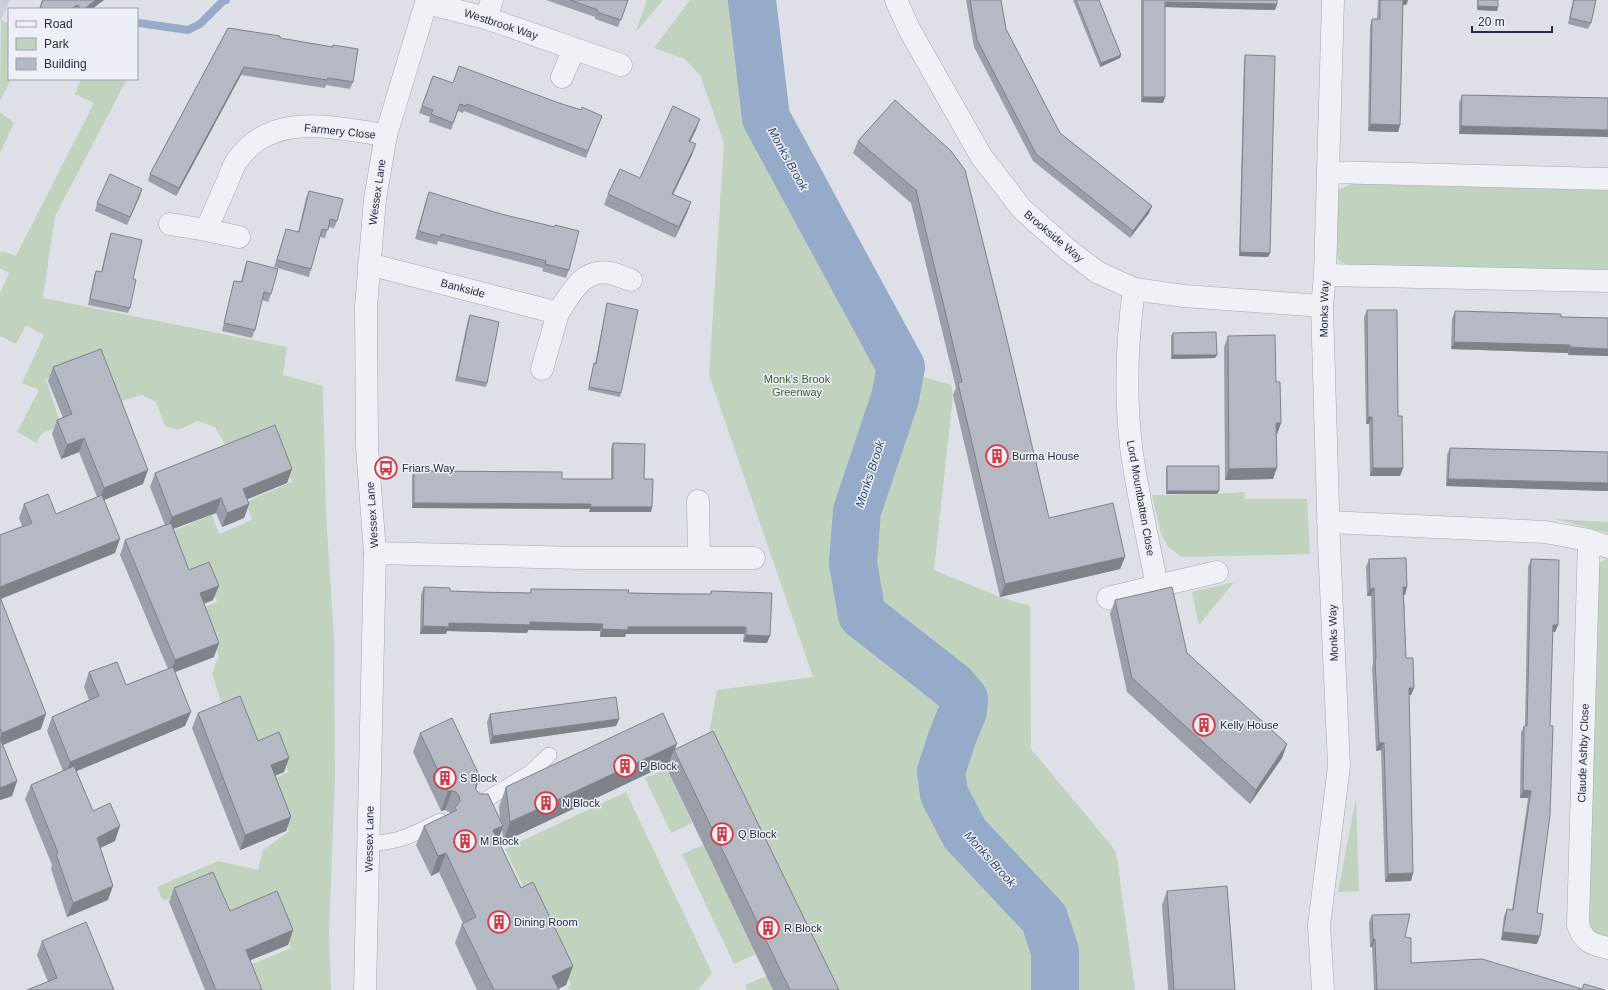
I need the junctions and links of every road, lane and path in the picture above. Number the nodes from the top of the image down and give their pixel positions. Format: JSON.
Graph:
{"nodes":[{"id":1,"x":1333,"y":0,"type":"edge"},
{"id":2,"x":427,"y":1,"type":"edge"},
{"id":3,"x":898,"y":1,"type":"edge"},
{"id":4,"x":489,"y":9,"type":"edge"},
{"id":5,"x":574,"y":49,"type":"junction"},
{"id":6,"x":621,"y":65,"type":"dead end"},
{"id":7,"x":562,"y":77,"type":"dead end"},
{"id":8,"x":386,"y":136,"type":"junction"},
{"id":9,"x":1328,"y":172,"type":"junction"},
{"id":10,"x":1608,"y":179,"type":"edge"},
{"id":11,"x":170,"y":224,"type":"dead end"},
{"id":12,"x":206,"y":230,"type":"junction"},
{"id":13,"x":239,"y":237,"type":"dead end"},
{"id":14,"x":369,"y":264,"type":"junction"},
{"id":15,"x":1325,"y":275,"type":"junction"},
{"id":16,"x":631,"y":280,"type":"dead end"},
{"id":17,"x":1608,"y":281,"type":"edge"},
{"id":18,"x":1134,"y":289,"type":"junction"},
{"id":19,"x":1322,"y":306,"type":"junction"},
{"id":20,"x":558,"y":313,"type":"junction"},
{"id":21,"x":542,"y":370,"type":"dead end"},
{"id":22,"x":698,"y":502,"type":"dead end"},
{"id":23,"x":1328,"y":522,"type":"junction"},
{"id":24,"x":1598,"y":543,"type":"edge"},
{"id":25,"x":375,"y":553,"type":"junction"},
{"id":26,"x":699,"y":558,"type":"junction"},
{"id":27,"x":754,"y":558,"type":"dead end"},
{"id":28,"x":1217,"y":572,"type":"dead end"},
{"id":29,"x":1157,"y":586,"type":"junction"},
{"id":30,"x":1108,"y":598,"type":"dead end"},
{"id":31,"x":549,"y":755,"type":"dead end"},
{"id":32,"x":477,"y":804,"type":"edge"},
{"id":33,"x":444,"y":819,"type":"edge"},
{"id":34,"x":369,"y":843,"type":"junction"},
{"id":35,"x":1608,"y":948,"type":"edge"},
{"id":36,"x":365,"y":990,"type":"edge"},
{"id":37,"x":1323,"y":990,"type":"edge"}],
"edges":[{"from":1,"to":9,"type":"street","name":"Monks Way"},
{"from":2,"to":4,"type":"street","name":"Westbrook Way"},
{"from":2,"to":8,"type":"street","name":"Wessex Lane"},
{"from":3,"to":18,"type":"street","name":"Brookside Way"},
{"from":4,"to":5,"type":"street","name":"Westbrook Way"},
{"from":5,"to":6,"type":"street","name":"Westbrook Way"},
{"from":5,"to":7,"type":"street"},
{"from":8,"to":12,"type":"street","name":"Farmery Close"},
{"from":8,"to":14,"type":"street","name":"Wessex Lane"},
{"from":9,"to":10,"type":"street"},
{"from":9,"to":15,"type":"street","name":"Monks Way"},
{"from":11,"to":12,"type":"street"},
{"from":12,"to":13,"type":"street"},
{"from":14,"to":20,"type":"street","name":"Bankside"},
{"from":14,"to":25,"type":"street","name":"Wessex Lane"},
{"from":15,"to":17,"type":"street","name":"Monks Way"},
{"from":15,"to":19,"type":"street","name":"Monks Way"},
{"from":16,"to":20,"type":"street"},
{"from":18,"to":19,"type":"street","name":"Brookside Way"},
{"from":18,"to":29,"type":"street","name":"Lord Mountbatten Close"},
{"from":19,"to":23,"type":"street","name":"Monks Way"},
{"from":20,"to":21,"type":"street"},
{"from":22,"to":26,"type":"street"},
{"from":23,"to":24,"type":"street","name":"Claude Ashby Close"},
{"from":23,"to":37,"type":"street","name":"Monks Way"},
{"from":24,"to":35,"type":"street","name":"Claude Ashby Close"},
{"from":25,"to":26,"type":"street"},
{"from":25,"to":34,"type":"street","name":"Wessex Lane"},
{"from":26,"to":27,"type":"street"},
{"from":28,"to":29,"type":"street"},
{"from":29,"to":30,"type":"street"},
{"from":31,"to":32,"type":"lane"},
{"from":33,"to":34,"type":"lane"},
{"from":34,"to":36,"type":"street","name":"Wessex Lane"}]}
